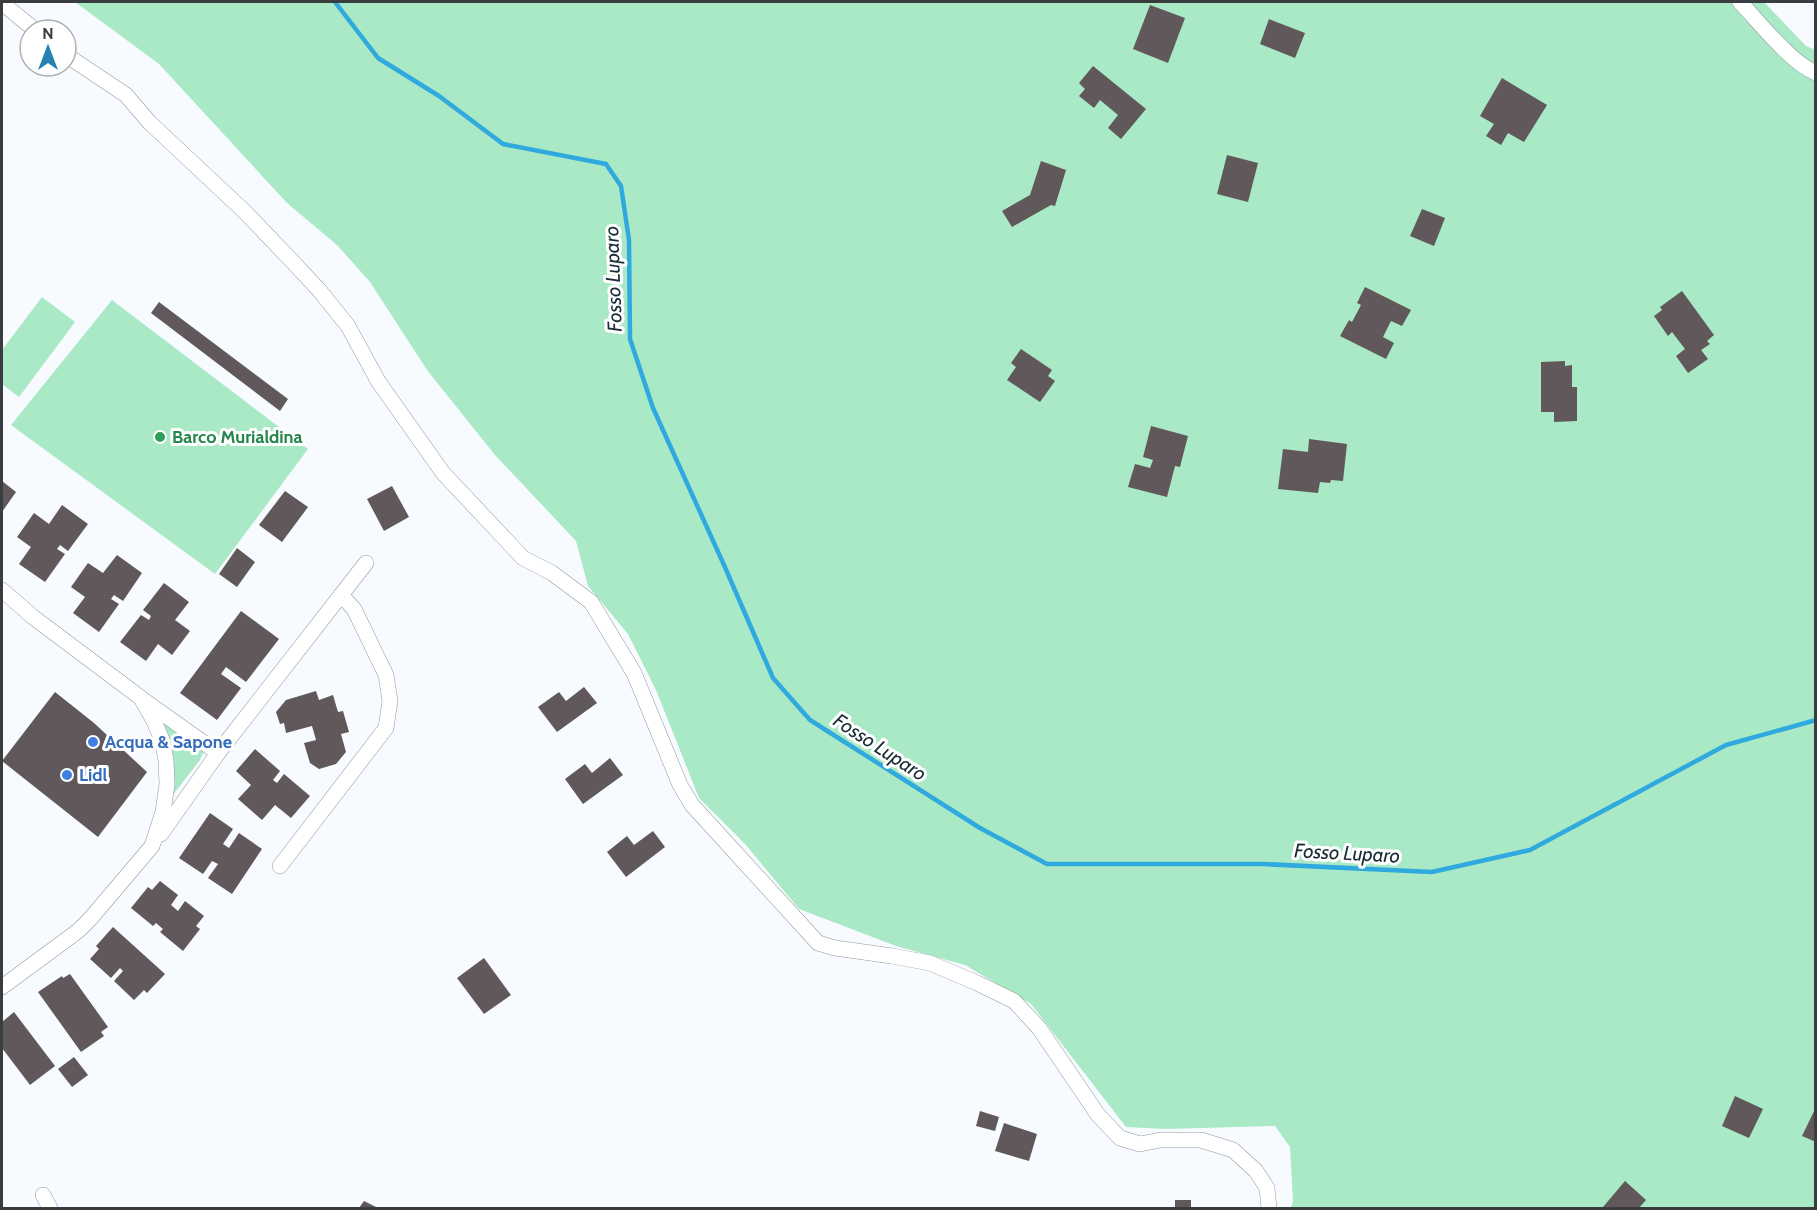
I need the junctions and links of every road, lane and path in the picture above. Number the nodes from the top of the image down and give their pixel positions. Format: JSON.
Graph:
{"nodes":[{"id":1,"x":1740,"y":2,"type":"edge"},
{"id":2,"x":2,"y":3,"type":"edge"},
{"id":3,"x":20,"y":18,"type":"edge"},
{"id":4,"x":78,"y":63,"type":"edge"},
{"id":5,"x":1815,"y":73,"type":"edge"},
{"id":6,"x":366,"y":563,"type":"dead end"},
{"id":7,"x":2,"y":590,"type":"edge"},
{"id":8,"x":341,"y":595,"type":"junction"},
{"id":9,"x":141,"y":698,"type":"junction"},
{"id":10,"x":218,"y":753,"type":"junction"},
{"id":11,"x":152,"y":846,"type":"junction"},
{"id":12,"x":280,"y":866,"type":"dead end"},
{"id":13,"x":2,"y":987,"type":"edge"},
{"id":14,"x":1269,"y":1209,"type":"edge"}],
"edges":[{"from":1,"to":5,"type":"street"},
{"from":2,"to":3,"type":"street"},
{"from":4,"to":14,"type":"street"},
{"from":6,"to":8,"type":"street"},
{"from":7,"to":9,"type":"street"},
{"from":8,"to":10,"type":"street"},
{"from":8,"to":12,"type":"street"},
{"from":9,"to":10,"type":"street"},
{"from":9,"to":11,"type":"street"},
{"from":10,"to":11,"type":"street"},
{"from":11,"to":13,"type":"street"}]}
